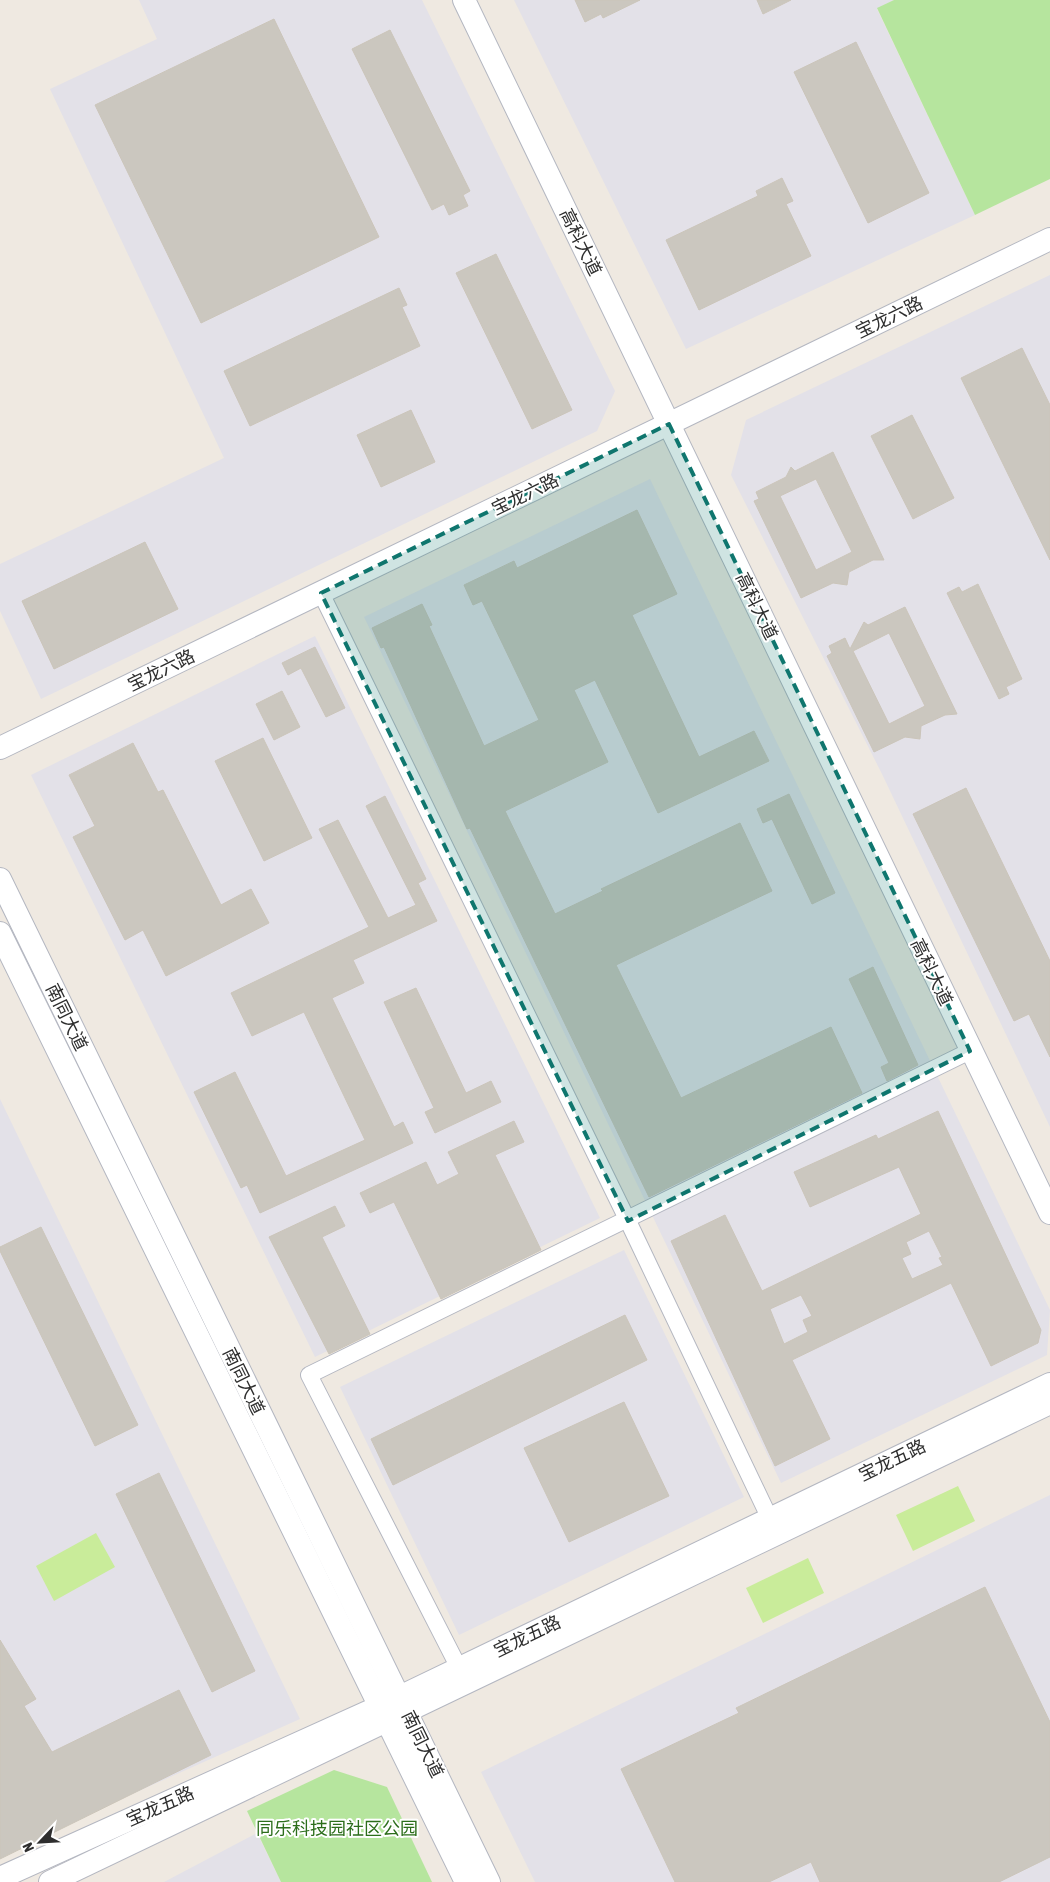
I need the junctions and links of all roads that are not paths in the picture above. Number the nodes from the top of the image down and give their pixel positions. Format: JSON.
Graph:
{"nodes":[{"id":1,"x":464,"y":0,"type":"edge"},
{"id":2,"x":1050,"y":239,"type":"edge"},
{"id":3,"x":669,"y":424,"type":"junction"},
{"id":4,"x":321,"y":593,"type":"junction"},
{"id":5,"x":0,"y":748,"type":"edge"},
{"id":6,"x":0,"y":879,"type":"edge"},
{"id":7,"x":0,"y":933,"type":"edge"},
{"id":8,"x":970,"y":1051,"type":"junction"},
{"id":9,"x":1050,"y":1213,"type":"edge"},
{"id":10,"x":628,"y":1221,"type":"junction"},
{"id":11,"x":1050,"y":1384,"type":"edge"},
{"id":12,"x":1050,"y":1403,"type":"edge"},
{"id":13,"x":770,"y":1519,"type":"junction"},
{"id":14,"x":459,"y":1668,"type":"junction"},
{"id":15,"x":394,"y":1708,"type":"junction"},
{"id":16,"x":0,"y":1878,"type":"edge"},
{"id":17,"x":50,"y":1882,"type":"edge"},
{"id":18,"x":466,"y":1882,"type":"edge"},
{"id":19,"x":489,"y":1882,"type":"edge"}],
"edges":[{"from":1,"to":3,"type":"street","name":"高科大道"},
{"from":2,"to":3,"type":"street","name":"宝龙六路"},
{"from":3,"to":4,"type":"street","name":"宝龙六路"},
{"from":3,"to":8,"type":"street","name":"高科大道"},
{"from":4,"to":5,"type":"street","name":"宝龙六路"},
{"from":4,"to":10,"type":"street"},
{"from":6,"to":15,"type":"street","name":"南同大道"},
{"from":7,"to":15,"type":"street","name":"南同大道"},
{"from":8,"to":9,"type":"street","name":"高科大道"},
{"from":8,"to":10,"type":"street"},
{"from":10,"to":13,"type":"street"},
{"from":10,"to":14,"type":"street"},
{"from":11,"to":13,"type":"street","name":"宝龙五路"},
{"from":12,"to":15,"type":"street","name":"宝龙五路"},
{"from":13,"to":14,"type":"street","name":"宝龙五路"},
{"from":14,"to":15,"type":"street","name":"宝龙五路"},
{"from":15,"to":16,"type":"street","name":"宝龙五路"},
{"from":15,"to":17,"type":"street","name":"宝龙五路"},
{"from":15,"to":18,"type":"street","name":"南同大道"},
{"from":15,"to":19,"type":"street","name":"南同大道"}]}
